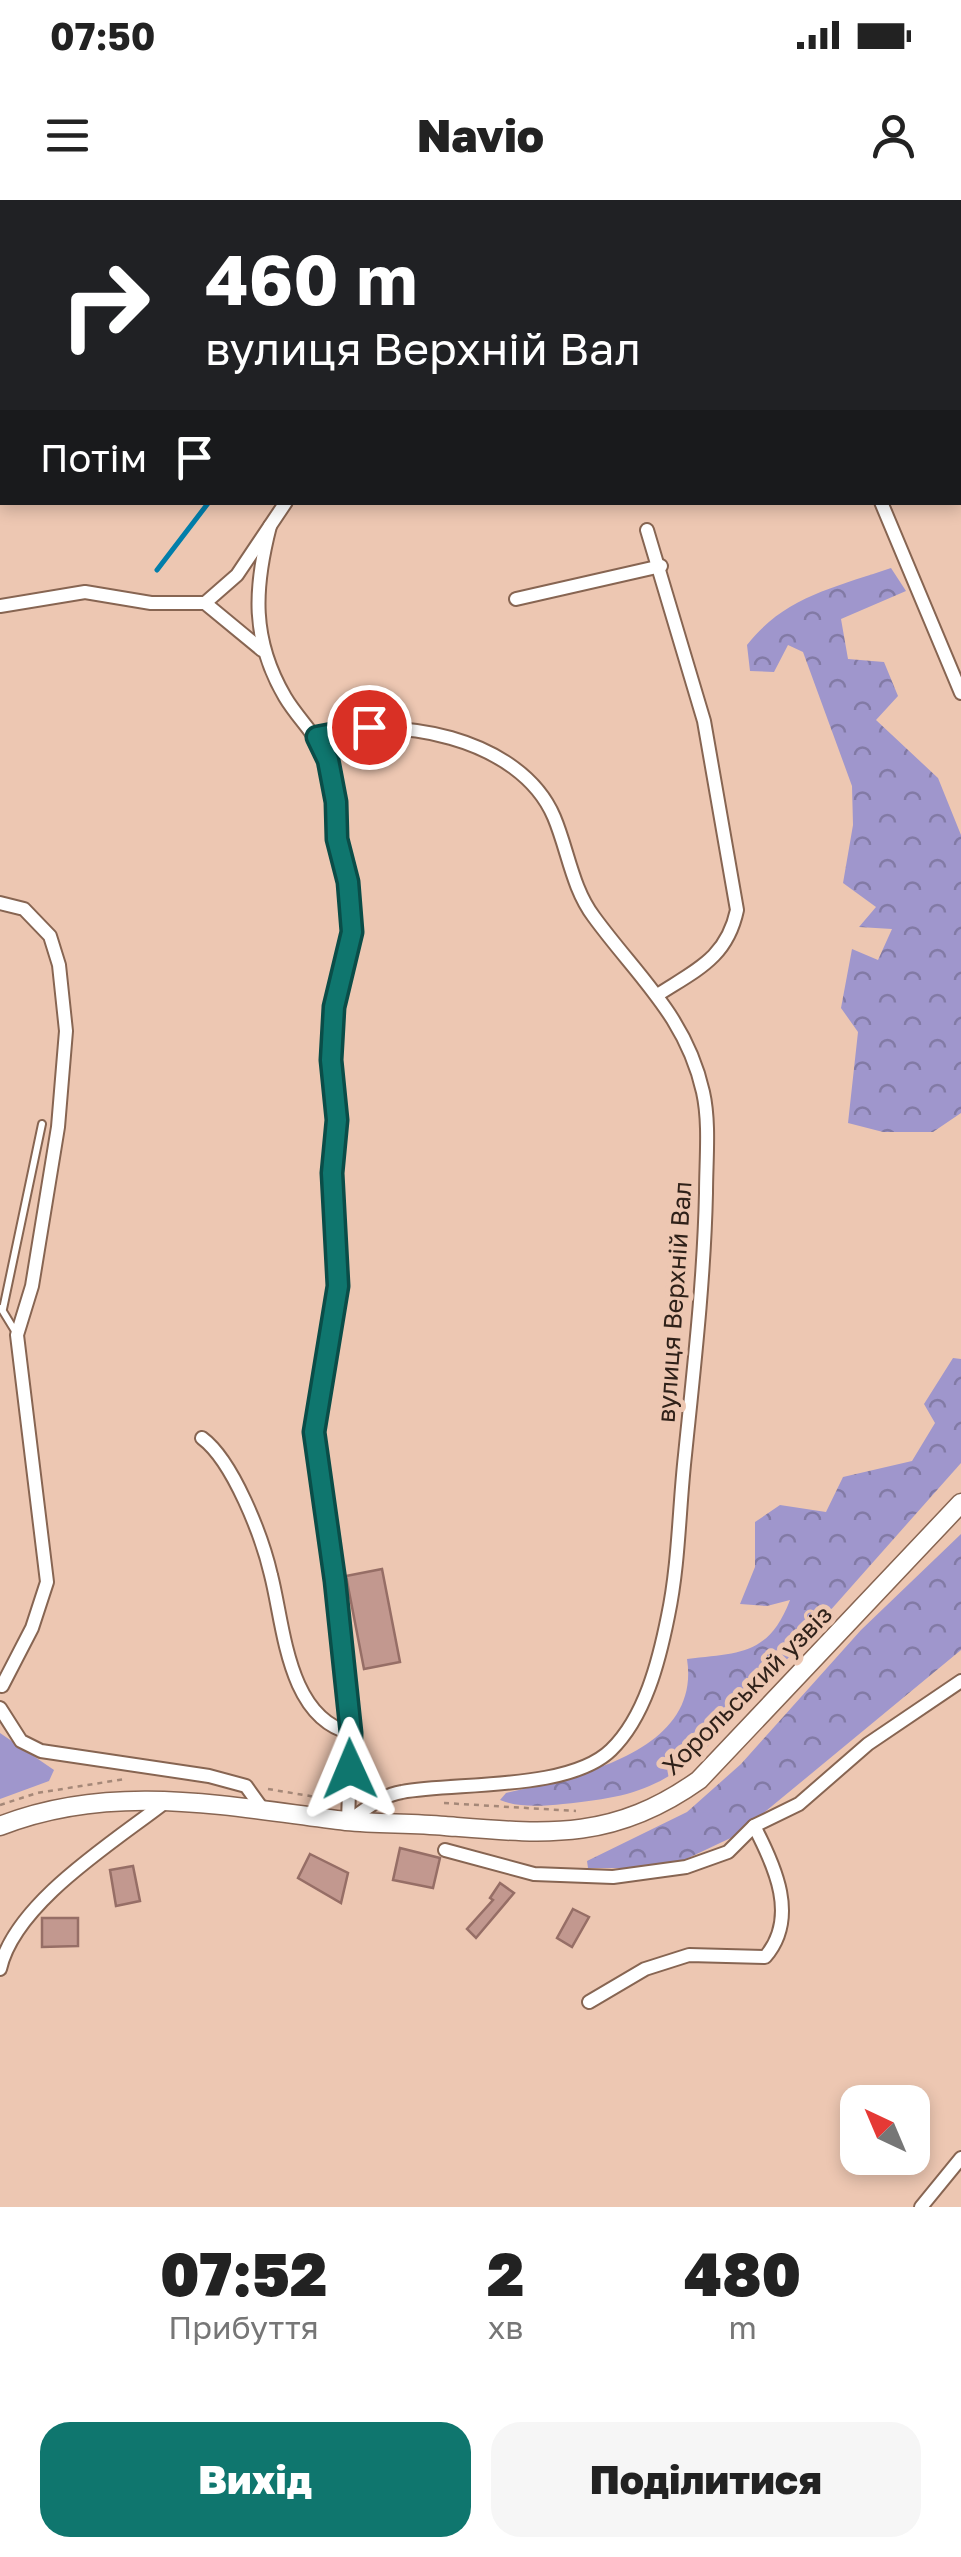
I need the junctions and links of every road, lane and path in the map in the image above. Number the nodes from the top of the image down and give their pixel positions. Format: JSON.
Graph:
{"nodes":[{"id":1,"x":284,"y":505,"type":"edge"},
{"id":2,"x":882,"y":505,"type":"edge"},
{"id":3,"x":270,"y":526,"type":"junction"},
{"id":4,"x":647,"y":530,"type":"dead end"},
{"id":5,"x":661,"y":566,"type":"junction"},
{"id":6,"x":516,"y":599,"type":"dead end"},
{"id":7,"x":205,"y":603,"type":"junction"},
{"id":8,"x":0,"y":606,"type":"edge"},
{"id":9,"x":262,"y":650,"type":"junction"},
{"id":10,"x":961,"y":693,"type":"edge"},
{"id":11,"x":317,"y":737,"type":"junction"},
{"id":12,"x":0,"y":903,"type":"edge"},
{"id":13,"x":659,"y":994,"type":"junction"},
{"id":14,"x":42,"y":1124,"type":"dead end"},
{"id":15,"x":1,"y":1308,"type":"edge"},
{"id":16,"x":18,"y":1336,"type":"junction"},
{"id":17,"x":202,"y":1438,"type":"dead end"},
{"id":18,"x":961,"y":1503,"type":"edge"},
{"id":19,"x":961,"y":1681,"type":"edge"},
{"id":20,"x":1,"y":1687,"type":"edge"},
{"id":21,"x":0,"y":1708,"type":"edge"},
{"id":22,"x":351,"y":1733,"type":"junction"},
{"id":23,"x":132,"y":1778,"type":"dead end"},
{"id":24,"x":246,"y":1786,"type":"junction"},
{"id":25,"x":168,"y":1799,"type":"junction"},
{"id":26,"x":436,"y":1802,"type":"dead end"},
{"id":27,"x":0,"y":1805,"type":"edge"},
{"id":28,"x":262,"y":1807,"type":"junction"},
{"id":29,"x":586,"y":1811,"type":"dead end"},
{"id":30,"x":348,"y":1813,"type":"junction"},
{"id":31,"x":0,"y":1826,"type":"edge"},
{"id":32,"x":754,"y":1826,"type":"junction"},
{"id":33,"x":445,"y":1850,"type":"dead end"},
{"id":34,"x":0,"y":1970,"type":"edge"},
{"id":35,"x":589,"y":2002,"type":"dead end"},
{"id":36,"x":961,"y":2158,"type":"edge"},
{"id":37,"x":921,"y":2207,"type":"edge"}],
"edges":[{"from":1,"to":3,"type":"street"},
{"from":2,"to":10,"type":"street"},
{"from":3,"to":7,"type":"street"},
{"from":3,"to":9,"type":"street"},
{"from":4,"to":5,"type":"street"},
{"from":5,"to":6,"type":"street"},
{"from":5,"to":13,"type":"street"},
{"from":7,"to":8,"type":"street"},
{"from":7,"to":9,"type":"street"},
{"from":9,"to":11,"type":"street"},
{"from":11,"to":13,"type":"street","name":"вулиця Верхній Вал"},
{"from":11,"to":22,"type":"street"},
{"from":12,"to":16,"type":"street"},
{"from":13,"to":30,"type":"street","name":"вулиця Верхній Вал"},
{"from":14,"to":15,"type":"lane"},
{"from":15,"to":16,"type":"lane"},
{"from":16,"to":20,"type":"street"},
{"from":17,"to":22,"type":"street"},
{"from":18,"to":30,"type":"main road","name":"Хорольський узвіз"},
{"from":19,"to":32,"type":"street"},
{"from":21,"to":24,"type":"street"},
{"from":22,"to":30,"type":"street"},
{"from":23,"to":27,"type":"path"},
{"from":24,"to":28,"type":"street"},
{"from":24,"to":30,"type":"path"},
{"from":25,"to":28,"type":"main road","name":"Хорольський узвіз"},
{"from":25,"to":31,"type":"main road","name":"Хорольський узвіз"},
{"from":25,"to":34,"type":"street"},
{"from":26,"to":29,"type":"path"},
{"from":28,"to":30,"type":"main road","name":"Хорольський узвіз"},
{"from":32,"to":33,"type":"street"},
{"from":32,"to":35,"type":"street"},
{"from":36,"to":37,"type":"street"}]}
